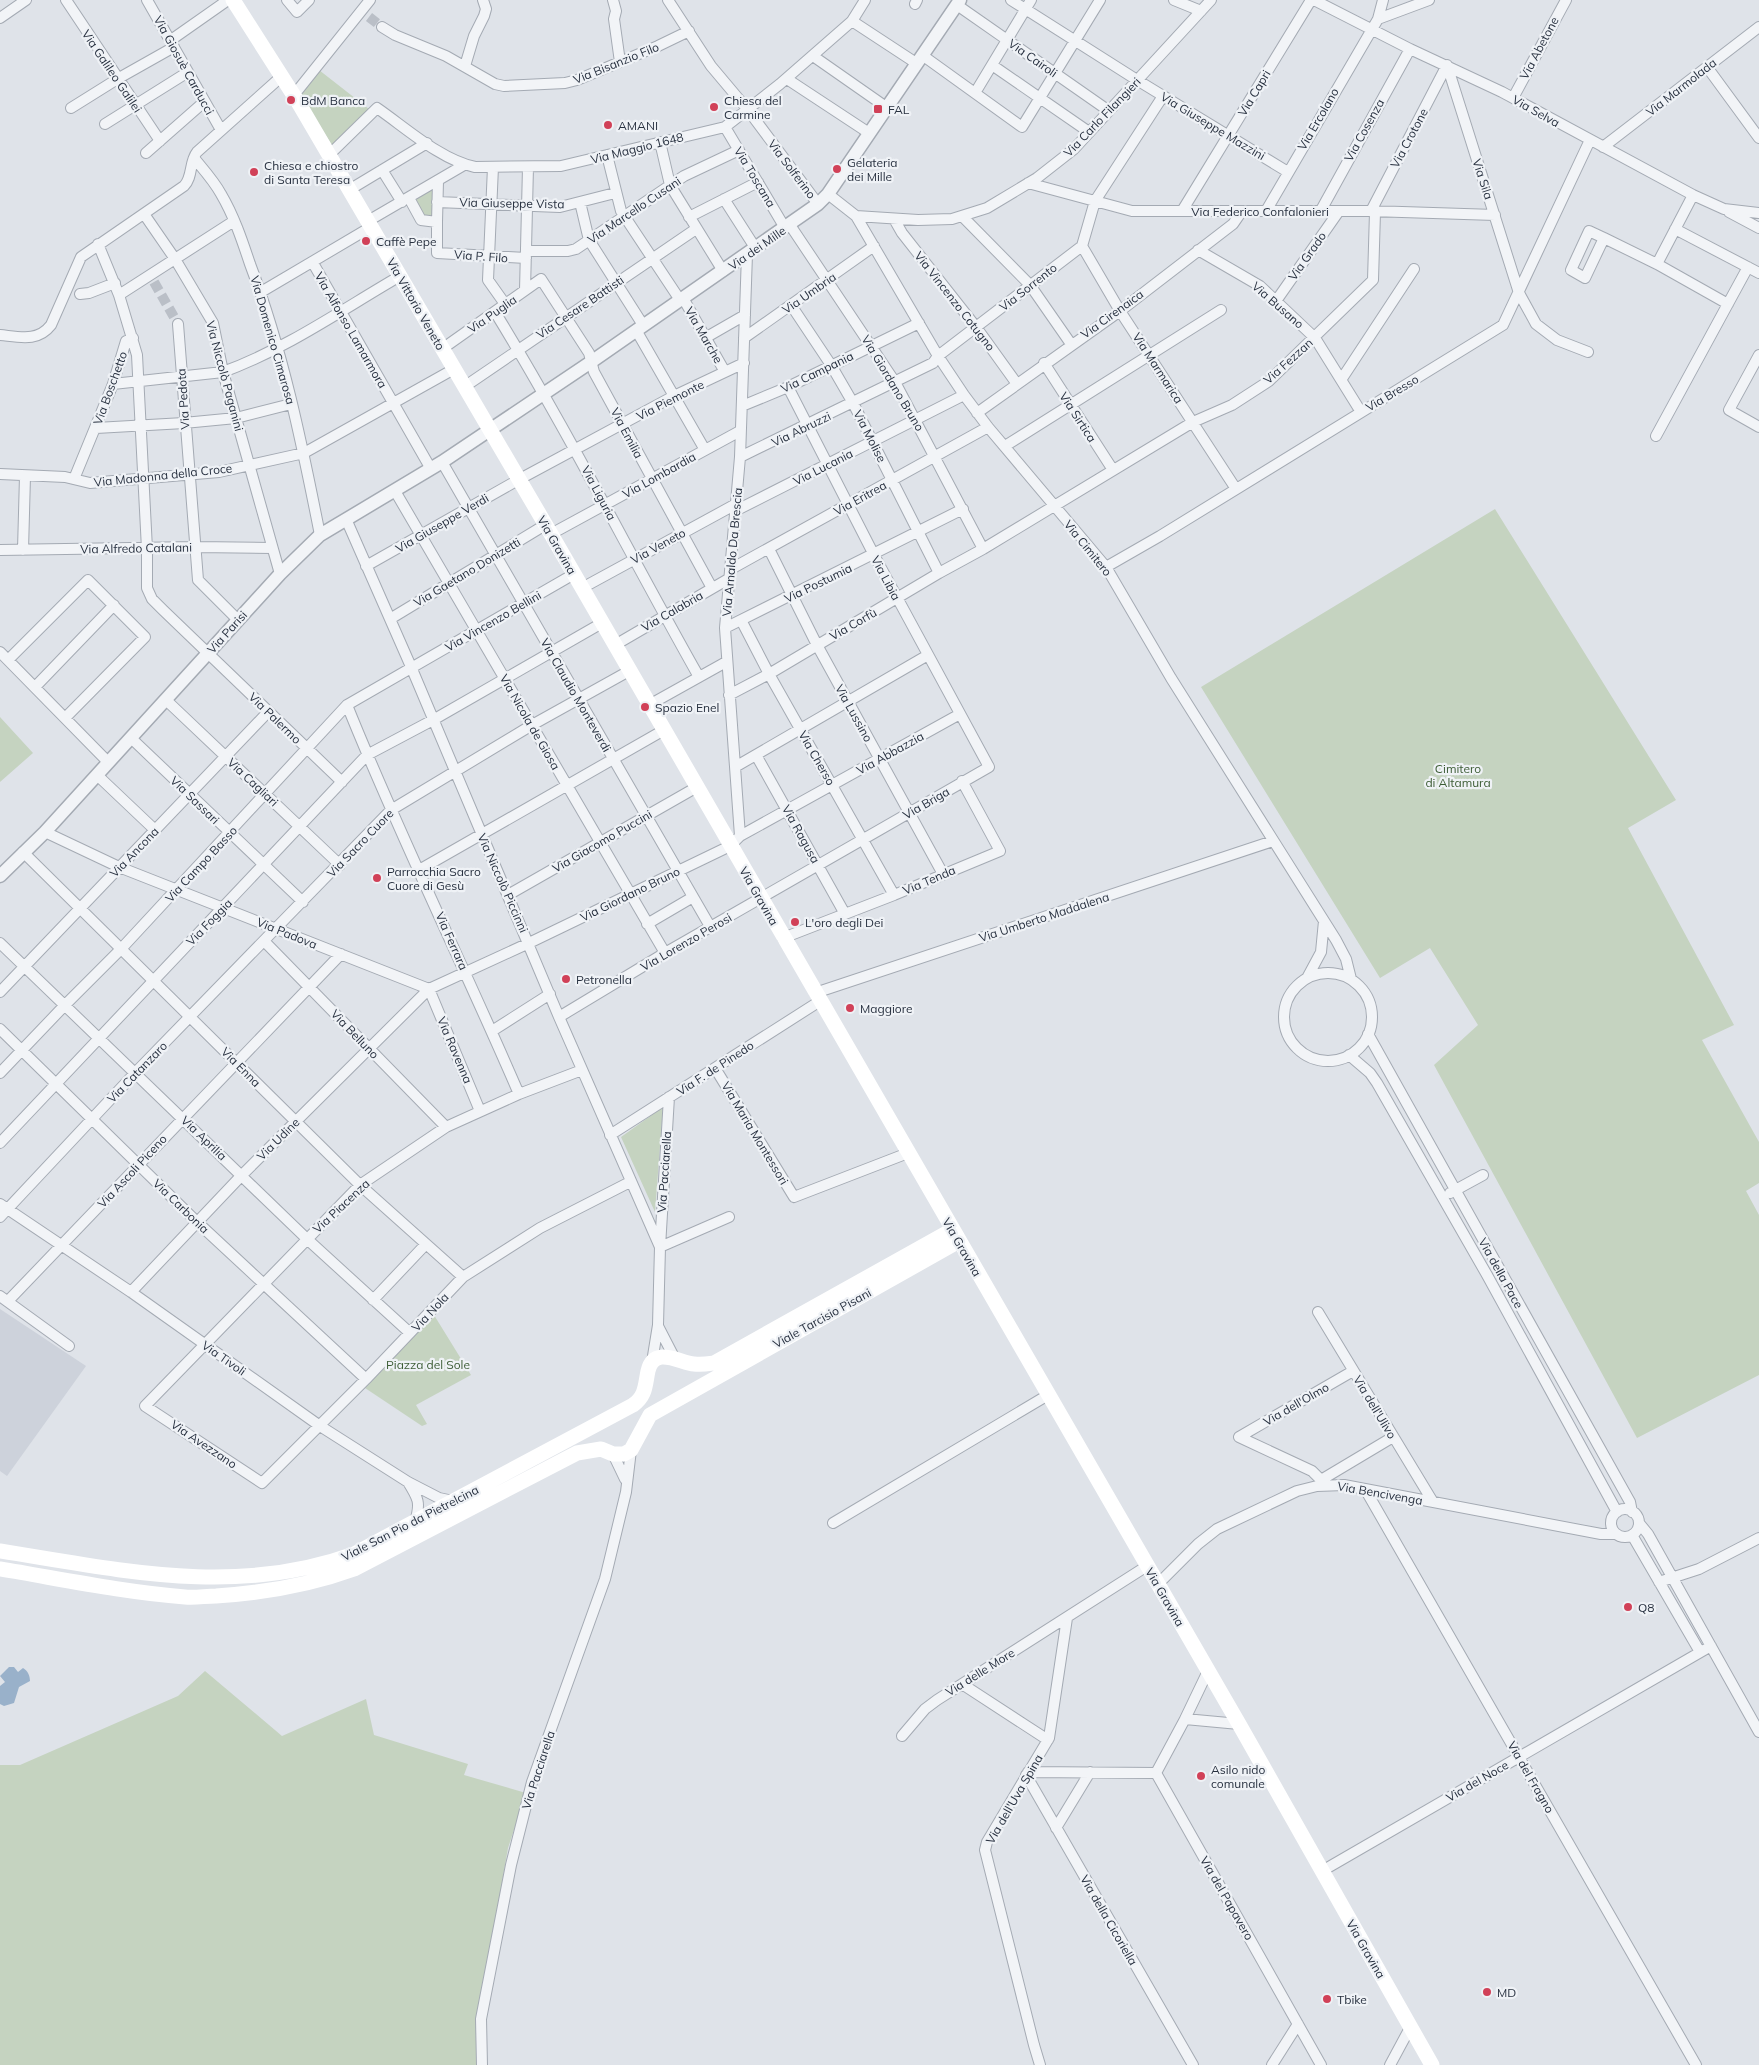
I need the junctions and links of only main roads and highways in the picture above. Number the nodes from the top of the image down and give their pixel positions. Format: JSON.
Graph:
{"nodes":[{"id":1,"x":233,"y":0,"type":"edge"},
{"id":2,"x":489,"y":430,"type":"joint"},
{"id":3,"x":956,"y":1236,"type":"junction"},
{"id":4,"x":679,"y":1359,"type":"junction"},
{"id":5,"x":652,"y":1362,"type":"joint"},
{"id":6,"x":685,"y":1394,"type":"junction"},
{"id":7,"x":598,"y":1423,"type":"junction"},
{"id":8,"x":631,"y":1450,"type":"joint"},
{"id":9,"x":607,"y":1452,"type":"junction"},
{"id":10,"x":0,"y":1551,"type":"edge"},
{"id":11,"x":0,"y":1568,"type":"edge"},
{"id":12,"x":1432,"y":2065,"type":"edge"}],
"edges":[{"from":1,"to":2,"type":"main road","name":"Via Vittorio Veneto"},
{"from":2,"to":3,"type":"main road","name":"Via Gravina"},
{"from":3,"to":4,"type":"main road","name":"Viale Tarcisio Pisani"},
{"from":3,"to":6,"type":"main road","name":"Viale Tarcisio Pisani"},
{"from":3,"to":12,"type":"main road","name":"Via Gravina"},
{"from":4,"to":5,"type":"main road","name":"Viale Tarcisio Pisani"},
{"from":4,"to":6,"type":"main road"},
{"from":5,"to":7,"type":"main road","name":"Viale San Pio da Pietrelcina"},
{"from":6,"to":8,"type":"main road","name":"Viale Tarcisio Pisani"},
{"from":7,"to":9,"type":"main road"},
{"from":7,"to":10,"type":"main road","name":"Viale San Pio da Pietrelcina"},
{"from":8,"to":9,"type":"main road","name":"Viale San Pio da Pietrelcina"},
{"from":9,"to":11,"type":"main road","name":"Viale San Pio da Pietrelcina"}]}
